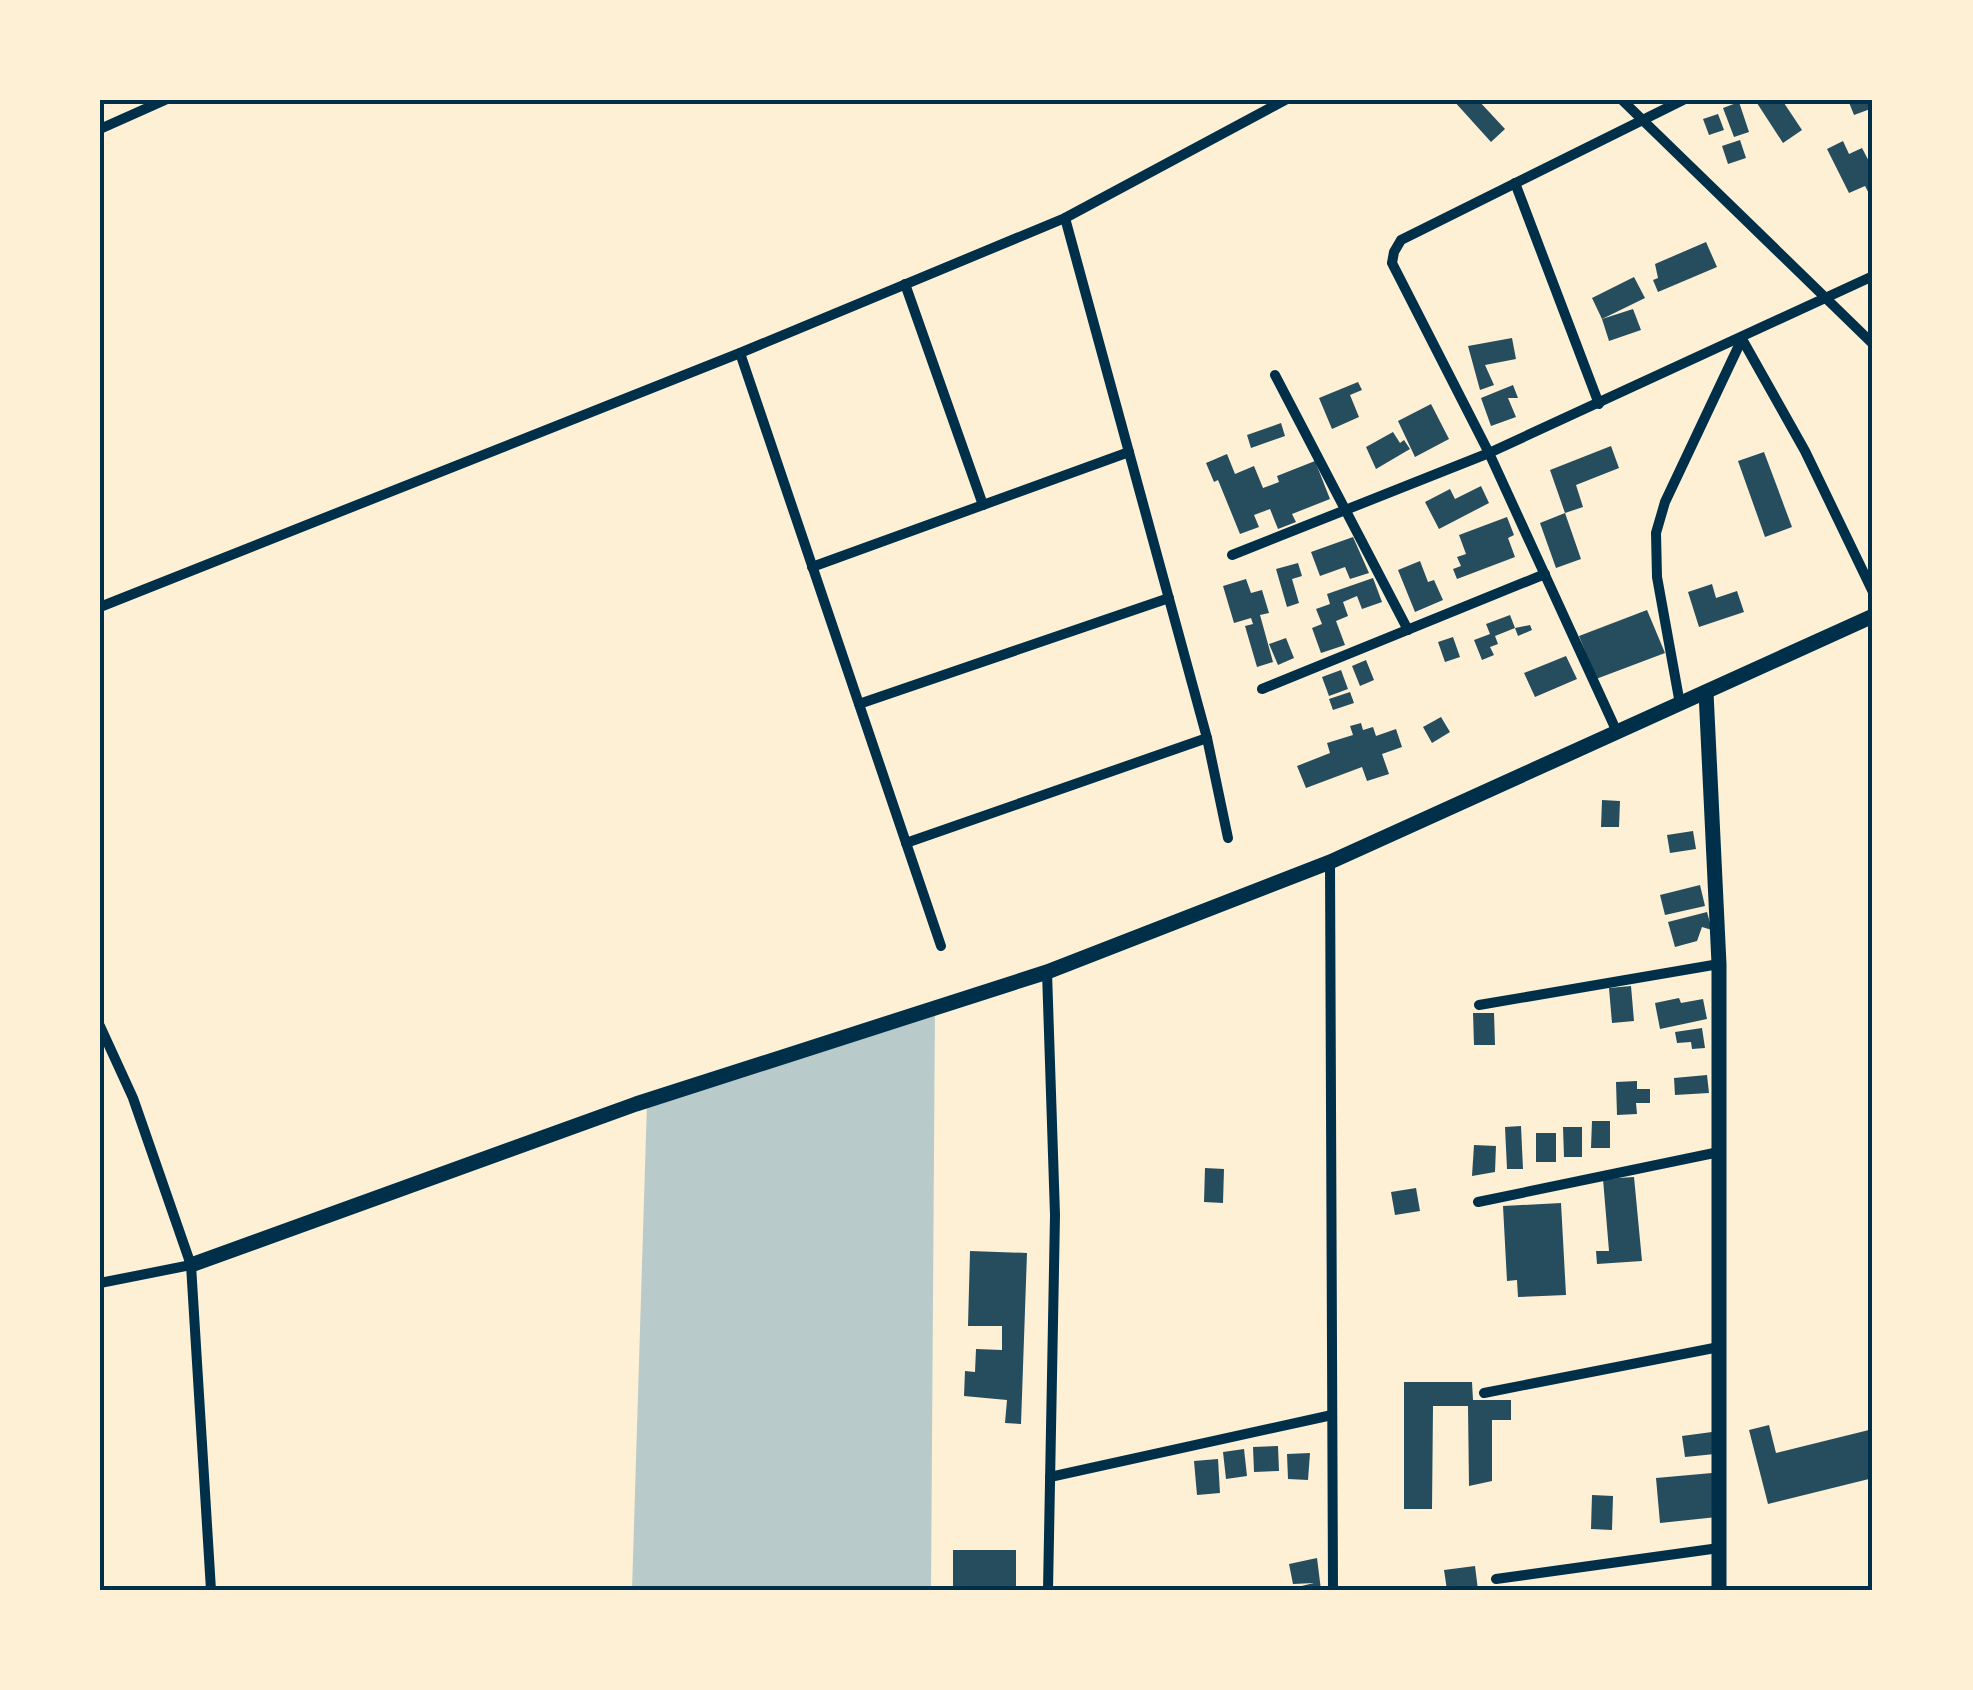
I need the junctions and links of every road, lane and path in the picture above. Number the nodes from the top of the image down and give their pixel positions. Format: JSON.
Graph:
{"nodes":[{"id":1,"x":165,"y":100,"type":"edge"},
{"id":2,"x":1285,"y":100,"type":"edge"},
{"id":3,"x":1622,"y":100,"type":"edge"},
{"id":4,"x":1683,"y":100,"type":"edge"},
{"id":5,"x":1642,"y":119,"type":"junction"},
{"id":6,"x":100,"y":129,"type":"edge"},
{"id":7,"x":1515,"y":183,"type":"junction"},
{"id":8,"x":1065,"y":218,"type":"junction"},
{"id":9,"x":1873,"y":276,"type":"edge"},
{"id":10,"x":905,"y":284,"type":"junction"},
{"id":11,"x":1826,"y":300,"type":"junction"},
{"id":12,"x":1742,"y":339,"type":"junction"},
{"id":13,"x":1873,"y":344,"type":"edge"},
{"id":14,"x":740,"y":353,"type":"junction"},
{"id":15,"x":1275,"y":374,"type":"dead end"},
{"id":16,"x":1599,"y":404,"type":"junction"},
{"id":17,"x":1129,"y":452,"type":"junction"},
{"id":18,"x":1489,"y":454,"type":"junction"},
{"id":19,"x":983,"y":504,"type":"junction"},
{"id":20,"x":1347,"y":512,"type":"junction"},
{"id":21,"x":1232,"y":555,"type":"dead end"},
{"id":22,"x":812,"y":567,"type":"junction"},
{"id":23,"x":1545,"y":574,"type":"junction"},
{"id":24,"x":1873,"y":592,"type":"edge"},
{"id":25,"x":1169,"y":598,"type":"junction"},
{"id":26,"x":100,"y":608,"type":"edge"},
{"id":27,"x":1873,"y":616,"type":"edge"},
{"id":28,"x":1408,"y":630,"type":"junction"},
{"id":29,"x":1262,"y":689,"type":"dead end"},
{"id":30,"x":1706,"y":692,"type":"junction"},
{"id":31,"x":859,"y":704,"type":"junction"},
{"id":32,"x":1680,"y":704,"type":"junction"},
{"id":33,"x":1617,"y":732,"type":"junction"},
{"id":34,"x":1207,"y":738,"type":"junction"},
{"id":35,"x":1228,"y":838,"type":"dead end"},
{"id":36,"x":906,"y":843,"type":"junction"},
{"id":37,"x":1330,"y":862,"type":"junction"},
{"id":38,"x":941,"y":946,"type":"dead end"},
{"id":39,"x":1719,"y":964,"type":"junction"},
{"id":40,"x":1047,"y":972,"type":"junction"},
{"id":41,"x":1480,"y":1005,"type":"dead end"},
{"id":42,"x":100,"y":1026,"type":"edge"},
{"id":43,"x":1719,"y":1152,"type":"junction"},
{"id":44,"x":1478,"y":1202,"type":"dead end"},
{"id":45,"x":191,"y":1265,"type":"junction"},
{"id":46,"x":100,"y":1283,"type":"edge"},
{"id":47,"x":1719,"y":1347,"type":"junction"},
{"id":48,"x":1484,"y":1393,"type":"dead end"},
{"id":49,"x":1332,"y":1415,"type":"junction"},
{"id":50,"x":1050,"y":1477,"type":"junction"},
{"id":51,"x":1719,"y":1548,"type":"junction"},
{"id":52,"x":1496,"y":1579,"type":"dead end"},
{"id":53,"x":212,"y":1590,"type":"edge"},
{"id":54,"x":1048,"y":1590,"type":"edge"},
{"id":55,"x":1333,"y":1590,"type":"edge"},
{"id":56,"x":1718,"y":1590,"type":"edge"}],
"edges":[{"from":1,"to":6,"type":"street"},
{"from":2,"to":8,"type":"street"},
{"from":3,"to":5,"type":"street"},
{"from":4,"to":5,"type":"street"},
{"from":5,"to":7,"type":"street"},
{"from":5,"to":11,"type":"street"},
{"from":7,"to":16,"type":"street"},
{"from":7,"to":18,"type":"street"},
{"from":8,"to":10,"type":"street"},
{"from":8,"to":17,"type":"street"},
{"from":9,"to":11,"type":"street"},
{"from":10,"to":14,"type":"street"},
{"from":10,"to":19,"type":"street"},
{"from":11,"to":12,"type":"street"},
{"from":11,"to":13,"type":"street"},
{"from":12,"to":16,"type":"street"},
{"from":12,"to":24,"type":"street"},
{"from":12,"to":32,"type":"street"},
{"from":14,"to":22,"type":"street"},
{"from":14,"to":26,"type":"street"},
{"from":15,"to":20,"type":"street"},
{"from":16,"to":18,"type":"street"},
{"from":17,"to":19,"type":"street"},
{"from":17,"to":25,"type":"street"},
{"from":18,"to":20,"type":"street"},
{"from":18,"to":23,"type":"street"},
{"from":19,"to":22,"type":"street"},
{"from":20,"to":21,"type":"street"},
{"from":20,"to":28,"type":"street"},
{"from":22,"to":31,"type":"street"},
{"from":23,"to":28,"type":"street"},
{"from":23,"to":33,"type":"street"},
{"from":25,"to":31,"type":"street"},
{"from":25,"to":34,"type":"street"},
{"from":27,"to":30,"type":"street"},
{"from":28,"to":29,"type":"street"},
{"from":30,"to":32,"type":"street"},
{"from":30,"to":39,"type":"street"},
{"from":31,"to":36,"type":"street"},
{"from":32,"to":33,"type":"street"},
{"from":33,"to":37,"type":"street"},
{"from":34,"to":35,"type":"street"},
{"from":34,"to":36,"type":"street"},
{"from":36,"to":38,"type":"street"},
{"from":37,"to":40,"type":"street"},
{"from":37,"to":49,"type":"street"},
{"from":39,"to":41,"type":"street"},
{"from":39,"to":43,"type":"street"},
{"from":40,"to":45,"type":"street"},
{"from":40,"to":50,"type":"street"},
{"from":42,"to":45,"type":"street"},
{"from":43,"to":44,"type":"street"},
{"from":43,"to":47,"type":"street"},
{"from":45,"to":46,"type":"street"},
{"from":45,"to":53,"type":"street"},
{"from":47,"to":48,"type":"street"},
{"from":47,"to":51,"type":"street"},
{"from":49,"to":50,"type":"street"},
{"from":49,"to":55,"type":"street"},
{"from":50,"to":54,"type":"street"},
{"from":51,"to":52,"type":"street"},
{"from":51,"to":56,"type":"street"}]}
